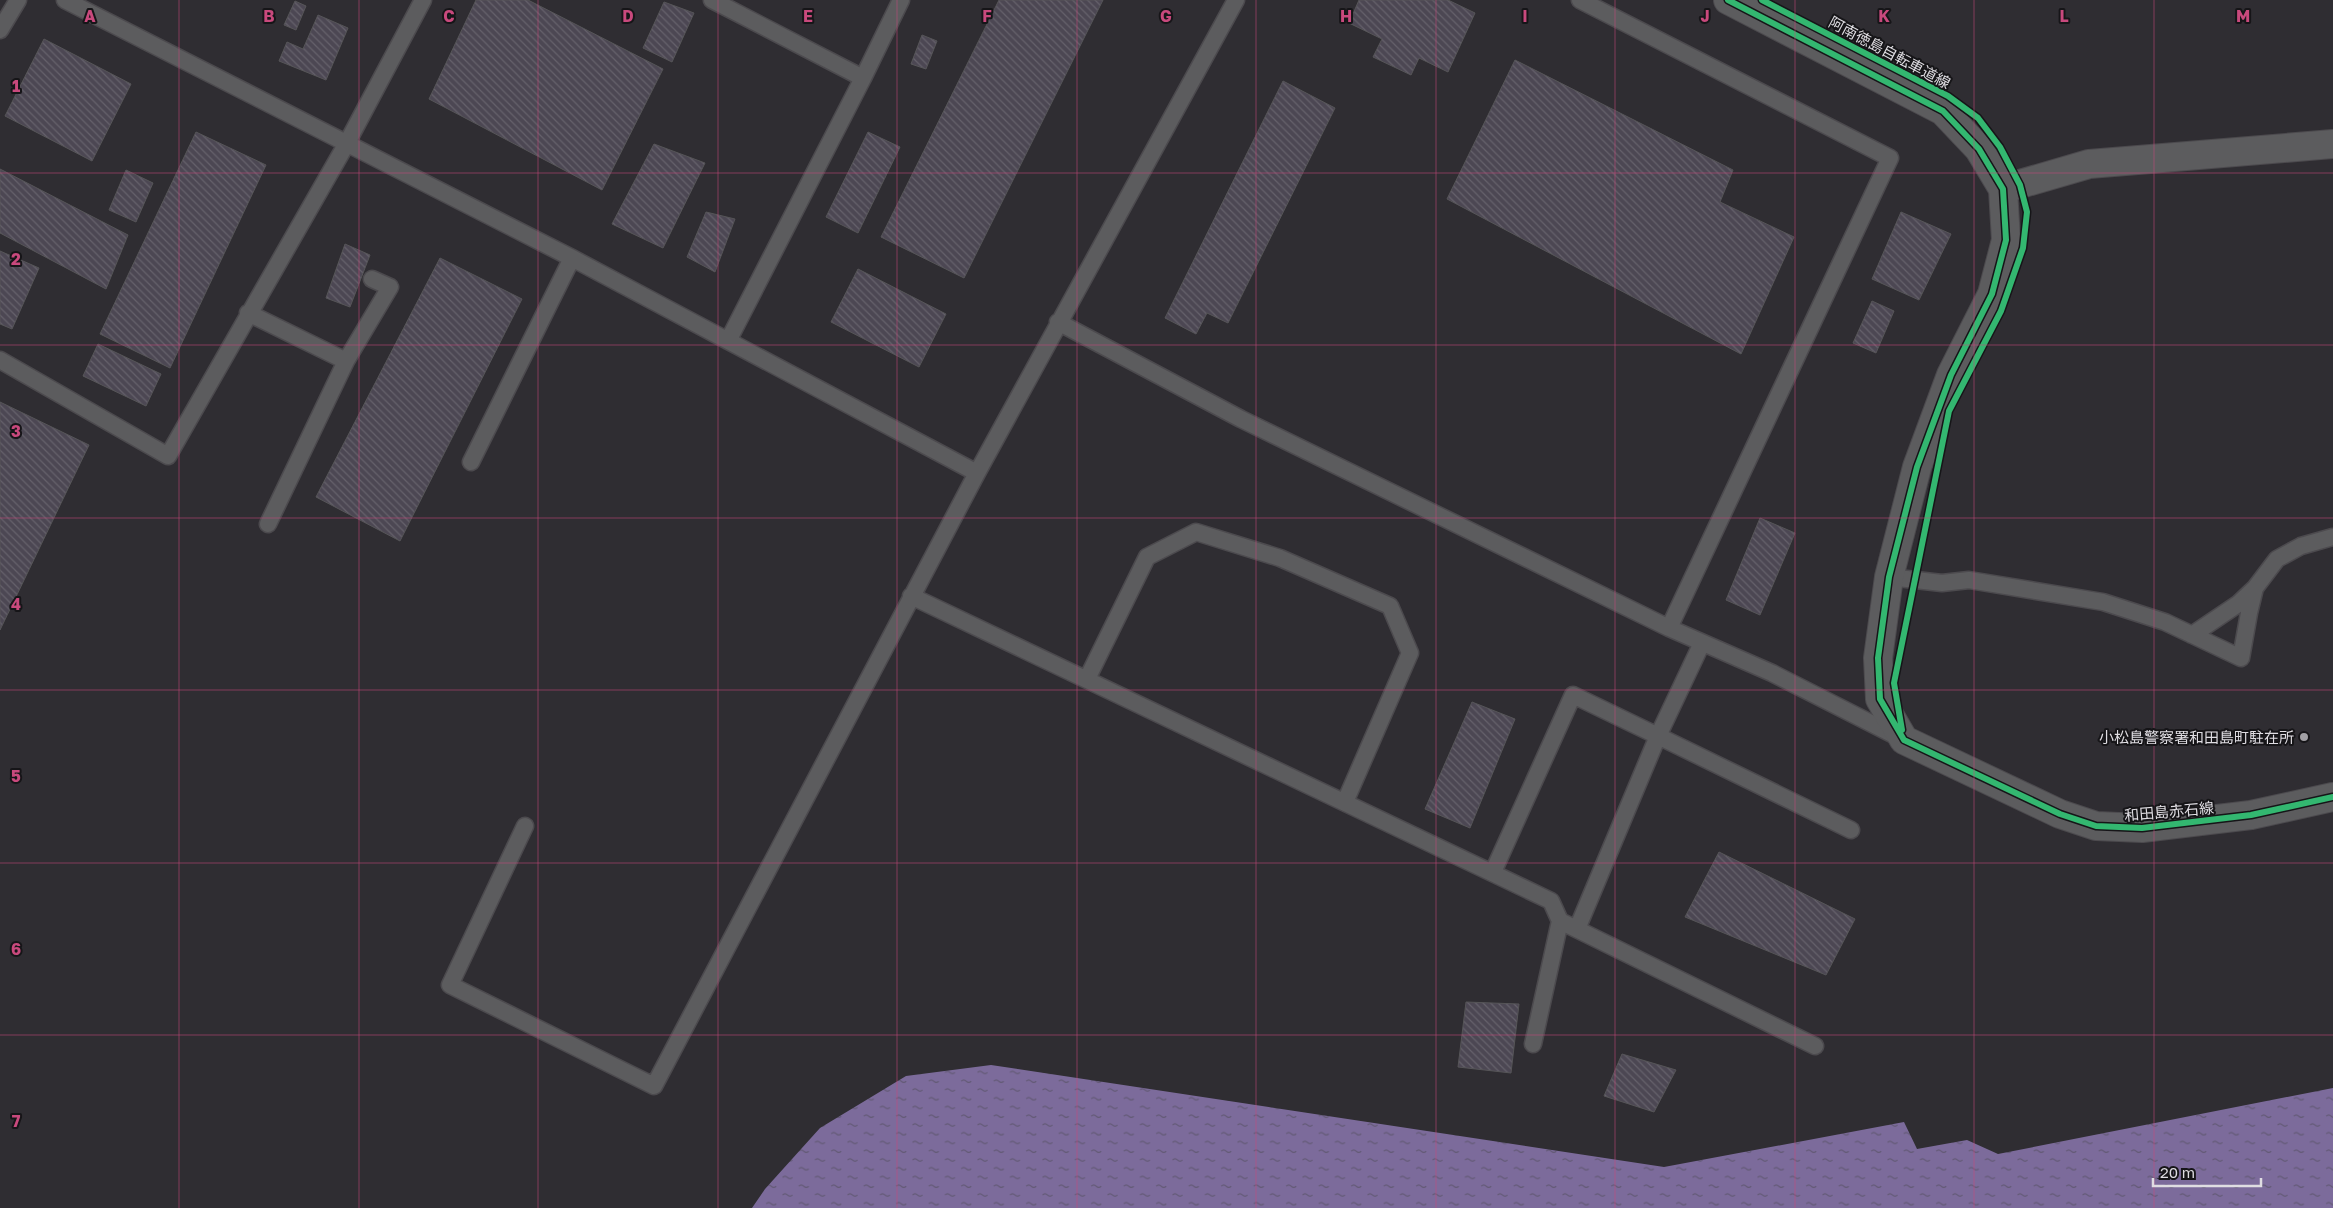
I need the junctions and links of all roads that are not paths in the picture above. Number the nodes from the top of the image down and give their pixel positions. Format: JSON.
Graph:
{"nodes":[{"id":1,"x":18,"y":0,"type":"edge"},
{"id":2,"x":66,"y":0,"type":"edge"},
{"id":3,"x":423,"y":0,"type":"edge"},
{"id":4,"x":712,"y":0,"type":"edge"},
{"id":5,"x":901,"y":0,"type":"edge"},
{"id":6,"x":1236,"y":0,"type":"edge"},
{"id":7,"x":1580,"y":0,"type":"edge"},
{"id":8,"x":1728,"y":0,"type":"edge"},
{"id":9,"x":0,"y":30,"type":"edge"},
{"id":10,"x":863,"y":78,"type":"junction"},
{"id":11,"x":347,"y":143,"type":"junction"},
{"id":12,"x":2333,"y":144,"type":"edge"},
{"id":13,"x":2003,"y":189,"type":"junction"},
{"id":14,"x":572,"y":258,"type":"junction"},
{"id":15,"x":372,"y":279,"type":"dead end"},
{"id":16,"x":248,"y":313,"type":"junction"},
{"id":17,"x":1058,"y":322,"type":"junction"},
{"id":18,"x":728,"y":341,"type":"junction"},
{"id":19,"x":0,"y":360,"type":"edge"},
{"id":20,"x":346,"y":361,"type":"junction"},
{"id":21,"x":471,"y":462,"type":"dead end"},
{"id":22,"x":977,"y":472,"type":"junction"},
{"id":23,"x":268,"y":524,"type":"dead end"},
{"id":24,"x":2333,"y":536,"type":"edge"},
{"id":25,"x":1889,"y":577,"type":"junction"},
{"id":26,"x":2255,"y":588,"type":"junction"},
{"id":27,"x":911,"y":596,"type":"junction"},
{"id":28,"x":1668,"y":628,"type":"junction"},
{"id":29,"x":2192,"y":635,"type":"junction"},
{"id":30,"x":1702,"y":643,"type":"junction"},
{"id":31,"x":1087,"y":679,"type":"junction"},
{"id":32,"x":1658,"y":736,"type":"junction"},
{"id":33,"x":1904,"y":740,"type":"junction"},
{"id":34,"x":2333,"y":797,"type":"edge"},
{"id":35,"x":1345,"y":802,"type":"junction"},
{"id":36,"x":525,"y":826,"type":"dead end"},
{"id":37,"x":1851,"y":830,"type":"dead end"},
{"id":38,"x":1493,"y":872,"type":"junction"},
{"id":39,"x":1560,"y":921,"type":"junction"},
{"id":40,"x":1577,"y":929,"type":"junction"},
{"id":41,"x":1533,"y":1044,"type":"dead end"},
{"id":42,"x":1814,"y":1046,"type":"dead end"}],
"edges":[{"from":1,"to":9,"type":"lane"},
{"from":2,"to":11,"type":"lane"},
{"from":3,"to":11,"type":"lane"},
{"from":4,"to":10,"type":"lane"},
{"from":5,"to":10,"type":"lane"},
{"from":6,"to":17,"type":"lane"},
{"from":7,"to":28,"type":"lane"},
{"from":8,"to":13,"type":"street"},
{"from":10,"to":18,"type":"lane"},
{"from":11,"to":14,"type":"lane"},
{"from":11,"to":16,"type":"lane"},
{"from":12,"to":13,"type":"street"},
{"from":13,"to":25,"type":"street"},
{"from":14,"to":18,"type":"lane"},
{"from":14,"to":21,"type":"lane"},
{"from":15,"to":20,"type":"lane"},
{"from":16,"to":19,"type":"lane"},
{"from":16,"to":20,"type":"lane"},
{"from":17,"to":22,"type":"lane"},
{"from":17,"to":28,"type":"lane"},
{"from":18,"to":22,"type":"lane"},
{"from":20,"to":23,"type":"lane"},
{"from":22,"to":27,"type":"lane"},
{"from":24,"to":26,"type":"lane"},
{"from":25,"to":29,"type":"lane"},
{"from":25,"to":33,"type":"street"},
{"from":26,"to":29,"type":"lane"},
{"from":26,"to":29,"type":"lane"},
{"from":27,"to":31,"type":"lane"},
{"from":27,"to":36,"type":"lane"},
{"from":28,"to":30,"type":"lane"},
{"from":30,"to":32,"type":"lane"},
{"from":30,"to":33,"type":"lane"},
{"from":31,"to":35,"type":"lane"},
{"from":31,"to":35,"type":"lane"},
{"from":32,"to":37,"type":"lane"},
{"from":32,"to":38,"type":"lane"},
{"from":32,"to":40,"type":"lane"},
{"from":33,"to":34,"type":"street","name":"和田島赤石線"},
{"from":35,"to":38,"type":"lane"},
{"from":38,"to":39,"type":"lane"},
{"from":39,"to":40,"type":"lane"},
{"from":39,"to":41,"type":"lane"},
{"from":40,"to":42,"type":"lane"}]}
